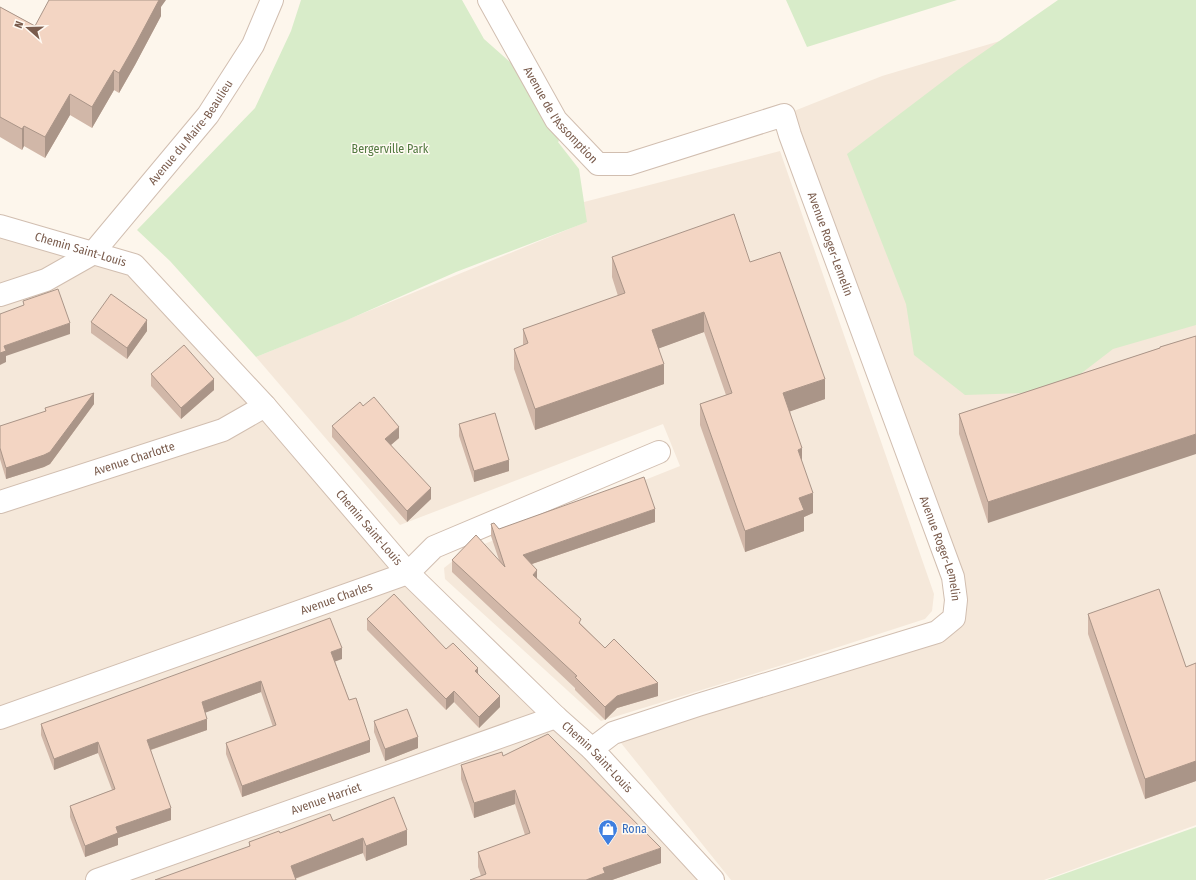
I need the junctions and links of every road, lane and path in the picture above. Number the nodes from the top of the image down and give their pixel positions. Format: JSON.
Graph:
{"nodes":[{"id":1,"x":272,"y":0,"type":"edge"},
{"id":2,"x":489,"y":0,"type":"edge"},
{"id":3,"x":784,"y":115,"type":"joint"},
{"id":4,"x":0,"y":226,"type":"edge"},
{"id":5,"x":92,"y":254,"type":"junction"},
{"id":6,"x":0,"y":295,"type":"edge"},
{"id":7,"x":265,"y":406,"type":"junction"},
{"id":8,"x":659,"y":452,"type":"dead end"},
{"id":9,"x":0,"y":502,"type":"edge"},
{"id":10,"x":408,"y":573,"type":"junction"},
{"id":11,"x":556,"y":717,"type":"junction"},
{"id":12,"x":0,"y":718,"type":"edge"},
{"id":13,"x":592,"y":749,"type":"junction"},
{"id":14,"x":709,"y":879,"type":"edge"},
{"id":15,"x":97,"y":880,"type":"edge"}],
"edges":[{"from":1,"to":5,"type":"street","name":"Avenue du Maire-Beaulieu"},
{"from":2,"to":3,"type":"street","name":"Avenue de l'Assomption"},
{"from":3,"to":13,"type":"street","name":"Avenue Roger-Lemelin"},
{"from":4,"to":5,"type":"street","name":"Chemin Saint-Louis"},
{"from":5,"to":6,"type":"street"},
{"from":5,"to":7,"type":"street","name":"Chemin Saint-Louis"},
{"from":7,"to":9,"type":"street","name":"Avenue Charlotte"},
{"from":7,"to":10,"type":"street","name":"Chemin Saint-Louis"},
{"from":8,"to":10,"type":"street","name":"Avenue Charles"},
{"from":10,"to":11,"type":"street","name":"Chemin Saint-Louis"},
{"from":10,"to":12,"type":"street","name":"Avenue Charles"},
{"from":11,"to":13,"type":"street","name":"Chemin Saint-Louis"},
{"from":11,"to":15,"type":"street","name":"Avenue Harriet"},
{"from":13,"to":14,"type":"street","name":"Chemin Saint-Louis"}]}
